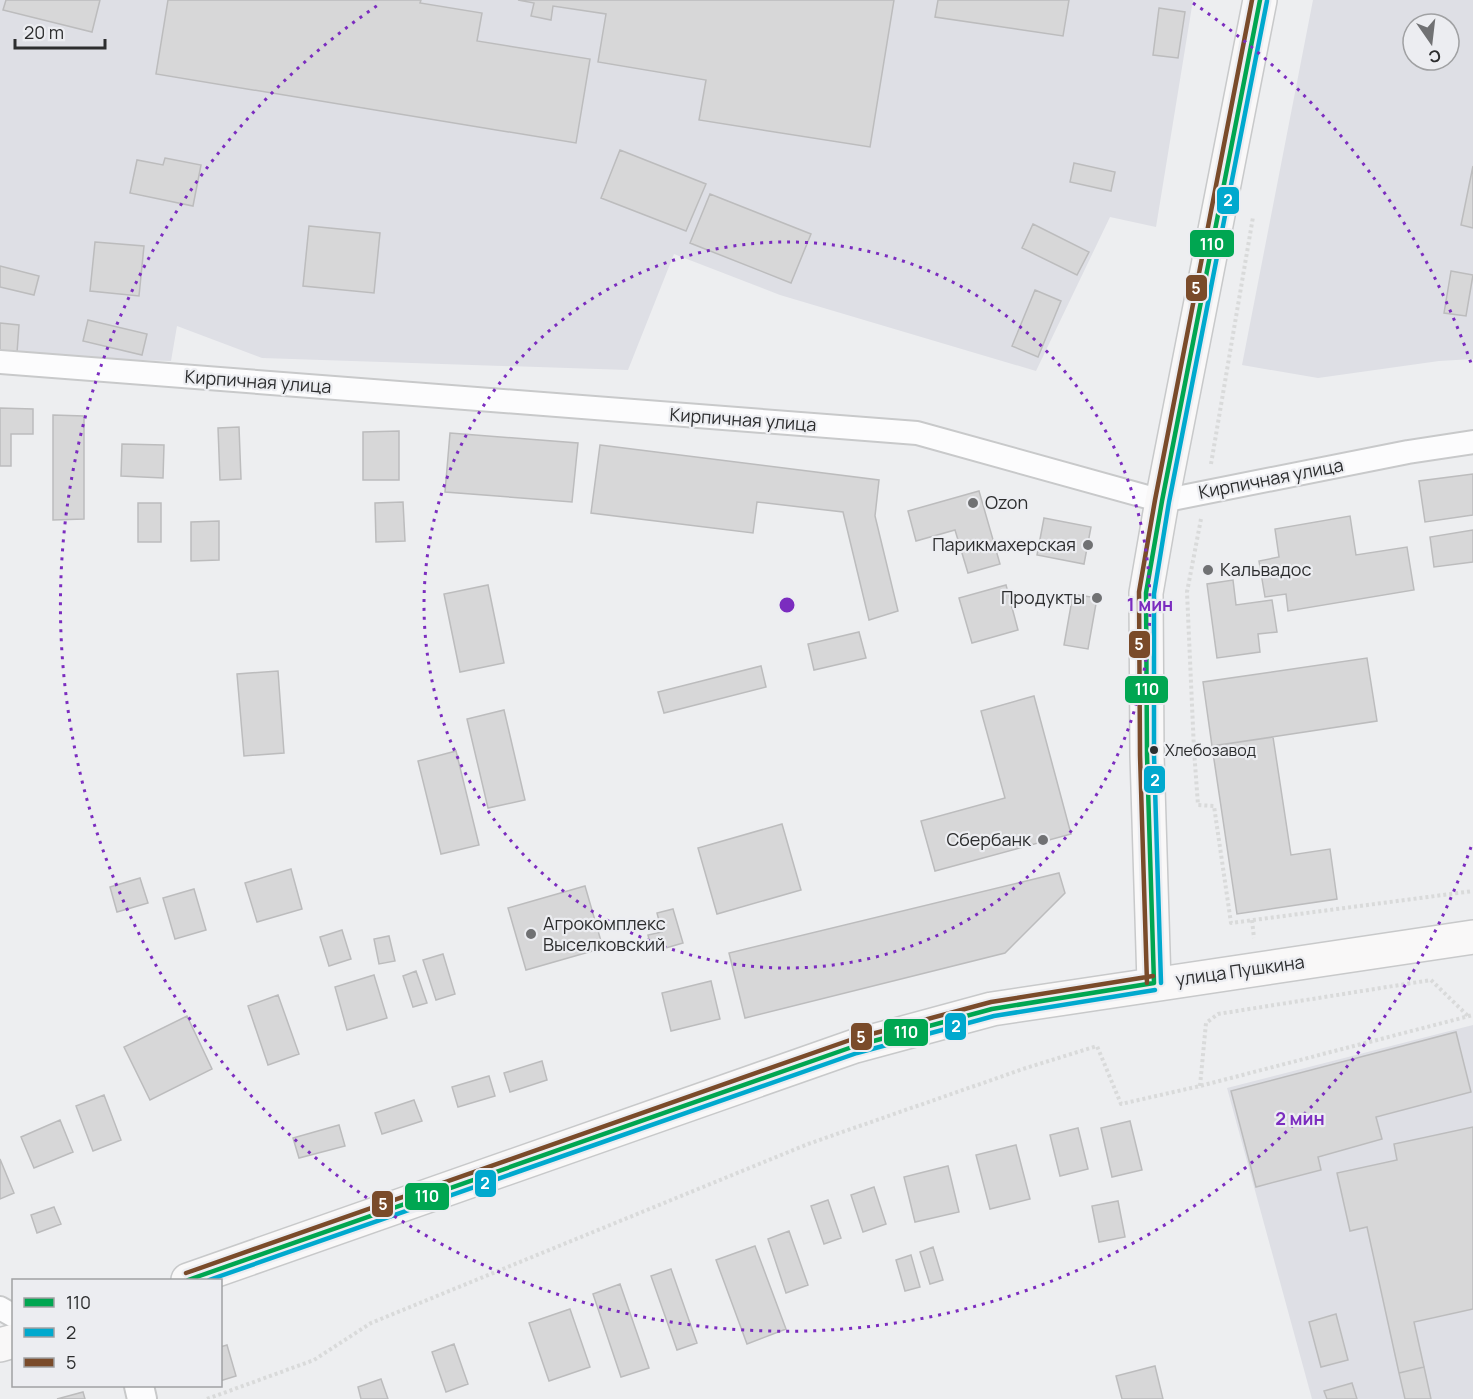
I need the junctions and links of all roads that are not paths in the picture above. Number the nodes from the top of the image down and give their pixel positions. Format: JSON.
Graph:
{"nodes":[{"id":1,"x":1260,"y":0,"type":"edge"},
{"id":2,"x":0,"y":362,"type":"edge"},
{"id":3,"x":1473,"y":442,"type":"edge"},
{"id":4,"x":1162,"y":501,"type":"junction"},
{"id":5,"x":1473,"y":937,"type":"edge"},
{"id":6,"x":1154,"y":983,"type":"junction"},
{"id":7,"x":194,"y":1279,"type":"edge"}],
"edges":[{"from":1,"to":4,"type":"main road"},
{"from":2,"to":4,"type":"street","name":"Кирпичная улица"},
{"from":3,"to":4,"type":"street","name":"Кирпичная улица"},
{"from":4,"to":6,"type":"main road"},
{"from":5,"to":6,"type":"main road","name":"улица Пушкина"},
{"from":6,"to":7,"type":"main road","name":"улица Пушкина"}]}
